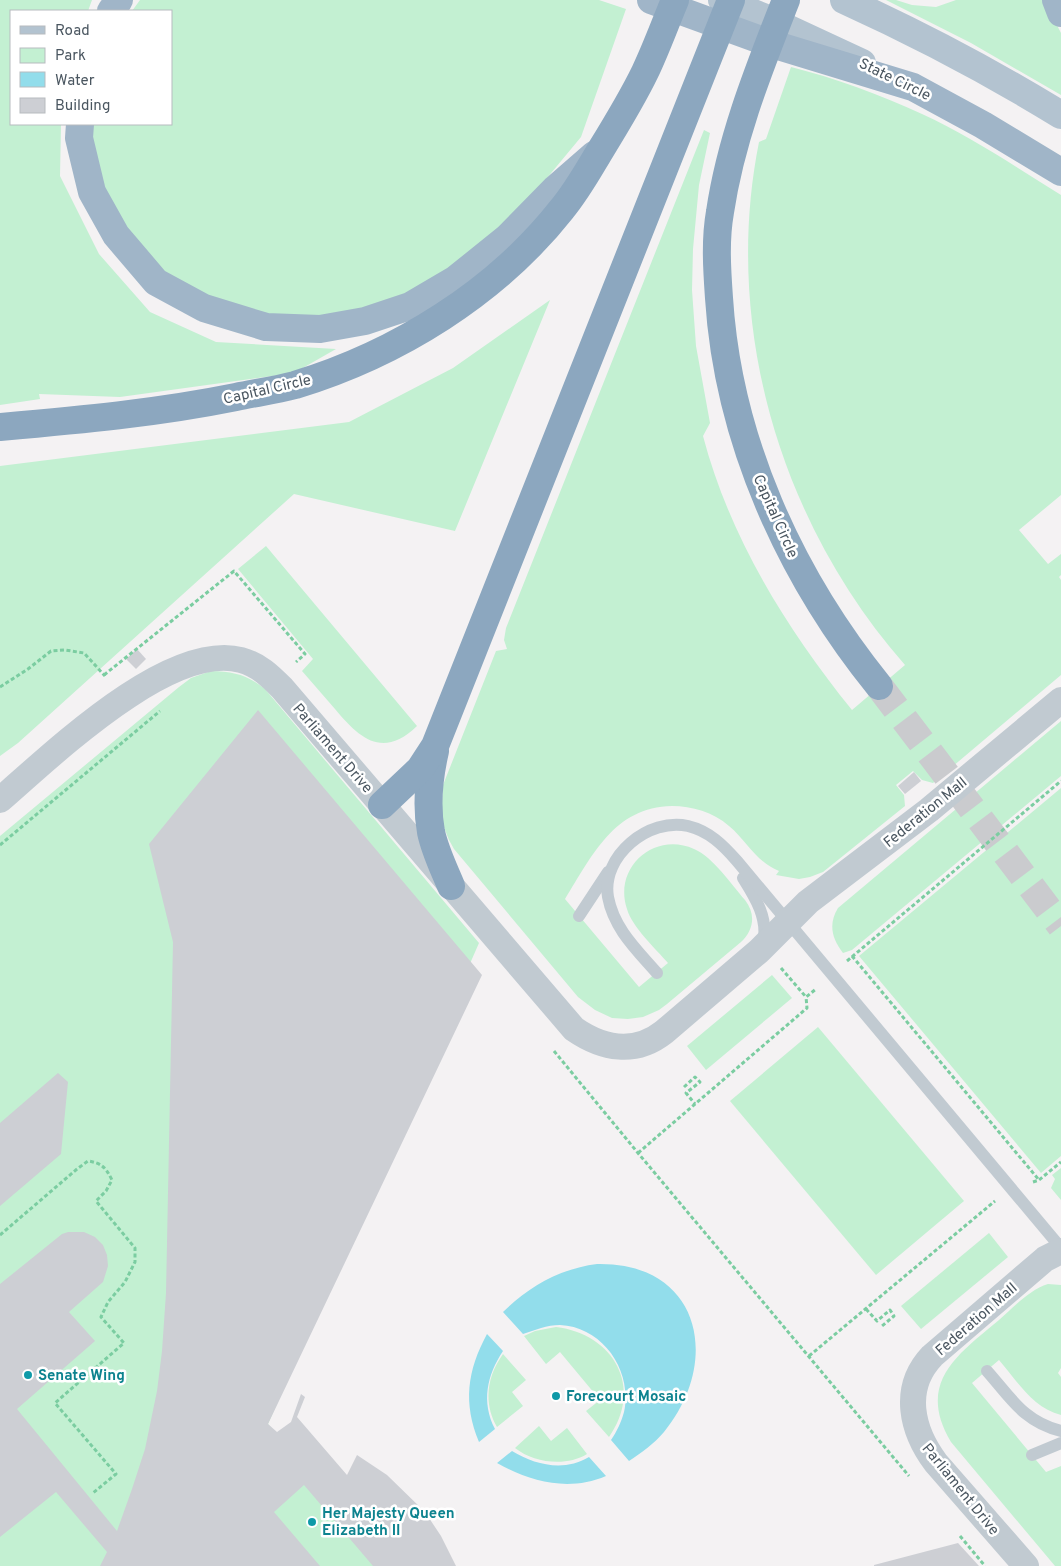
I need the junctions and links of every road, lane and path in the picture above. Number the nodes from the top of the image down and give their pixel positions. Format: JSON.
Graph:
{"nodes":[{"id":1,"x":651,"y":0,"type":"edge"},
{"id":2,"x":675,"y":0,"type":"edge"},
{"id":3,"x":722,"y":0,"type":"edge"},
{"id":4,"x":731,"y":0,"type":"edge"},
{"id":5,"x":786,"y":0,"type":"edge"},
{"id":6,"x":844,"y":0,"type":"edge"},
{"id":7,"x":1056,"y":0,"type":"edge"},
{"id":8,"x":1061,"y":12,"type":"edge"},
{"id":9,"x":913,"y":87,"type":"junction"},
{"id":10,"x":1061,"y":115,"type":"edge"},
{"id":11,"x":80,"y":125,"type":"edge"},
{"id":12,"x":601,"y":149,"type":"junction"},
{"id":13,"x":1061,"y":172,"type":"edge"},
{"id":14,"x":0,"y":427,"type":"edge"},
{"id":15,"x":297,"y":661,"type":"dead end"},
{"id":16,"x":104,"y":675,"type":"junction"},
{"id":17,"x":109,"y":680,"type":"dead end"},
{"id":18,"x":879,"y":686,"type":"tunnel mouth"},
{"id":19,"x":0,"y":687,"type":"edge"},
{"id":20,"x":1061,"y":700,"type":"edge"},
{"id":21,"x":162,"y":710,"type":"dead end"},
{"id":22,"x":440,"y":735,"type":"junction"},
{"id":23,"x":1061,"y":782,"type":"edge"},
{"id":24,"x":0,"y":800,"type":"edge"},
{"id":25,"x":382,"y":805,"type":"junction"},
{"id":26,"x":709,"y":835,"type":"junction"},
{"id":27,"x":0,"y":845,"type":"edge"},
{"id":28,"x":614,"y":863,"type":"junction"},
{"id":29,"x":451,"y":886,"type":"junction"},
{"id":30,"x":579,"y":916,"type":"dead end"},
{"id":31,"x":787,"y":922,"type":"junction"},
{"id":32,"x":762,"y":949,"type":"junction"},
{"id":33,"x":657,"y":973,"type":"dead end"},
{"id":34,"x":806,"y":997,"type":"dead end"},
{"id":35,"x":550,"y":1046,"type":"dead end"},
{"id":36,"x":684,"y":1086,"type":"dead end"},
{"id":37,"x":695,"y":1104,"type":"junction"},
{"id":38,"x":638,"y":1154,"type":"junction"},
{"id":39,"x":1061,"y":1162,"type":"edge"},
{"id":40,"x":1039,"y":1180,"type":"junction"},
{"id":41,"x":1011,"y":1187,"type":"junction"},
{"id":42,"x":0,"y":1235,"type":"edge"},
{"id":43,"x":1061,"y":1250,"type":"edge"},
{"id":44,"x":866,"y":1308,"type":"junction"},
{"id":45,"x":882,"y":1326,"type":"dead end"},
{"id":46,"x":809,"y":1356,"type":"junction"},
{"id":47,"x":987,"y":1371,"type":"dead end"},
{"id":48,"x":913,"y":1403,"type":"joint"},
{"id":49,"x":1061,"y":1431,"type":"edge"},
{"id":50,"x":1061,"y":1443,"type":"edge"},
{"id":51,"x":1032,"y":1455,"type":"dead end"},
{"id":52,"x":910,"y":1478,"type":"dead end"},
{"id":53,"x":93,"y":1493,"type":"dead end"},
{"id":54,"x":954,"y":1529,"type":"dead end"},
{"id":55,"x":985,"y":1566,"type":"edge"},
{"id":56,"x":1026,"y":1566,"type":"edge"}],
"edges":[{"from":1,"to":9,"type":"highway"},
{"from":2,"to":12,"type":"highway","name":"Capital Circle"},
{"from":3,"to":9,"type":"main road","name":"State Circle"},
{"from":4,"to":22,"type":"highway"},
{"from":5,"to":18,"type":"highway","name":"Capital Circle"},
{"from":6,"to":10,"type":"main road"},
{"from":7,"to":8,"type":"highway"},
{"from":9,"to":13,"type":"highway","name":"State Circle"},
{"from":11,"to":12,"type":"highway"},
{"from":12,"to":14,"type":"highway","name":"Capital Circle"},
{"from":15,"to":16,"type":"path"},
{"from":16,"to":17,"type":"path"},
{"from":16,"to":19,"type":"path"},
{"from":20,"to":31,"type":"street","name":"Federation Mall"},
{"from":21,"to":27,"type":"path"},
{"from":22,"to":25,"type":"highway"},
{"from":22,"to":29,"type":"highway"},
{"from":23,"to":40,"type":"path"},
{"from":24,"to":25,"type":"street","name":"Parliament Drive"},
{"from":25,"to":29,"type":"street","name":"Parliament Drive"},
{"from":26,"to":28,"type":"lane"},
{"from":26,"to":31,"type":"lane"},
{"from":26,"to":32,"type":"lane"},
{"from":28,"to":30,"type":"lane"},
{"from":28,"to":33,"type":"lane"},
{"from":29,"to":32,"type":"street","name":"Parliament Drive"},
{"from":31,"to":32,"type":"street","name":"Federation Mall"},
{"from":31,"to":41,"type":"lane"},
{"from":34,"to":37,"type":"path"},
{"from":35,"to":38,"type":"path"},
{"from":36,"to":37,"type":"path"},
{"from":37,"to":38,"type":"path"},
{"from":38,"to":46,"type":"path"},
{"from":39,"to":40,"type":"path"},
{"from":40,"to":41,"type":"path"},
{"from":41,"to":43,"type":"lane"},
{"from":41,"to":44,"type":"path"},
{"from":42,"to":53,"type":"path"},
{"from":43,"to":48,"type":"street","name":"Federation Mall"},
{"from":44,"to":45,"type":"path"},
{"from":44,"to":46,"type":"path"},
{"from":46,"to":52,"type":"path"},
{"from":47,"to":49,"type":"lane"},
{"from":48,"to":56,"type":"street","name":"Parliament Drive"},
{"from":50,"to":51,"type":"lane"},
{"from":54,"to":55,"type":"path"}]}
